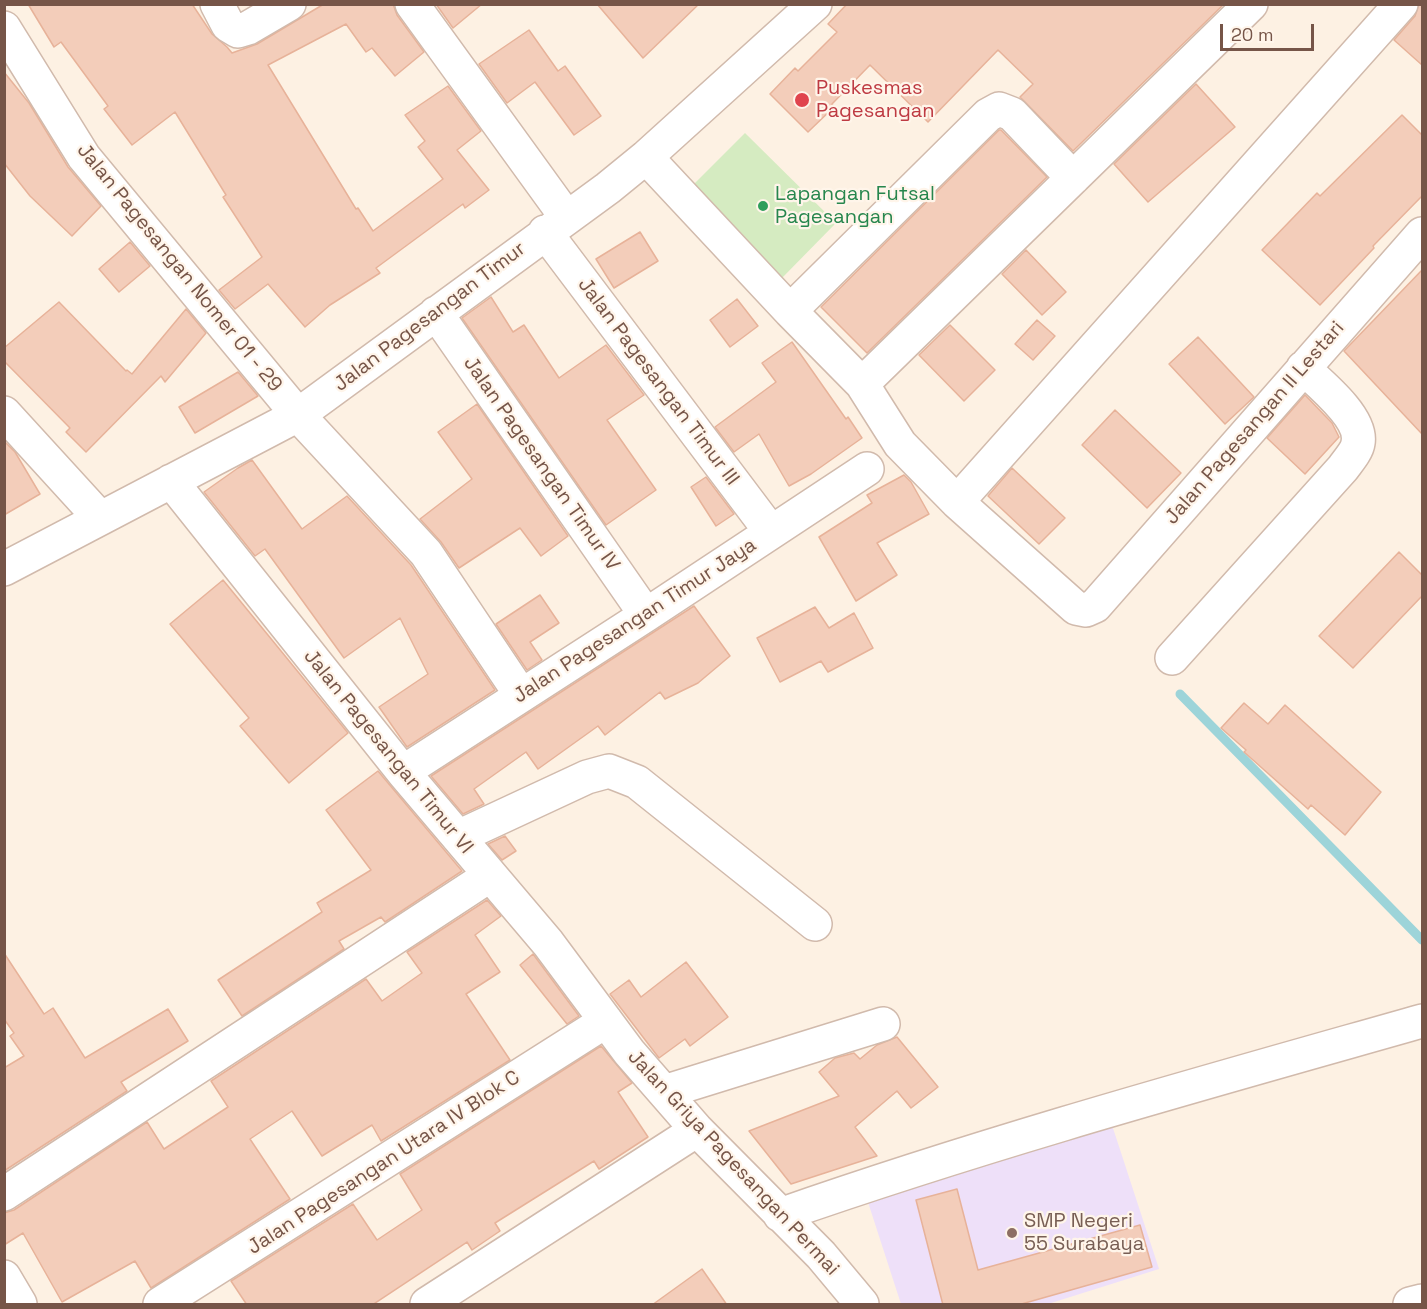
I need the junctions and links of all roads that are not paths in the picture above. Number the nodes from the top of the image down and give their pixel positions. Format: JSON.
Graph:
{"nodes":[{"id":1,"x":217,"y":4,"type":"edge"},
{"id":2,"x":289,"y":4,"type":"edge"},
{"id":3,"x":412,"y":4,"type":"edge"},
{"id":4,"x":1251,"y":4,"type":"edge"},
{"id":5,"x":1401,"y":4,"type":"edge"},
{"id":6,"x":811,"y":6,"type":"edge"},
{"id":7,"x":4,"y":28,"type":"edge"},
{"id":8,"x":646,"y":157,"type":"junction"},
{"id":9,"x":1073,"y":178,"type":"junction"},
{"id":10,"x":556,"y":225,"type":"junction"},
{"id":11,"x":1422,"y":234,"type":"edge"},
{"id":12,"x":790,"y":311,"type":"junction"},
{"id":13,"x":436,"y":313,"type":"junction"},
{"id":14,"x":1303,"y":368,"type":"junction"},
{"id":15,"x":862,"y":384,"type":"junction"},
{"id":16,"x":4,"y":413,"type":"edge"},
{"id":17,"x":298,"y":415,"type":"junction"},
{"id":18,"x":867,"y":469,"type":"dead end"},
{"id":19,"x":171,"y":481,"type":"junction"},
{"id":20,"x":957,"y":502,"type":"junction"},
{"id":21,"x":100,"y":518,"type":"junction"},
{"id":22,"x":771,"y":531,"type":"junction"},
{"id":23,"x":4,"y":569,"type":"edge"},
{"id":24,"x":646,"y":615,"type":"junction"},
{"id":25,"x":1172,"y":658,"type":"dead end"},
{"id":26,"x":521,"y":695,"type":"junction"},
{"id":27,"x":403,"y":772,"type":"junction"},
{"id":28,"x":458,"y":837,"type":"junction"},
{"id":29,"x":489,"y":876,"type":"junction"},
{"id":30,"x":815,"y":924,"type":"dead end"},
{"id":31,"x":606,"y":1021,"type":"junction"},
{"id":32,"x":1422,"y":1021,"type":"edge"},
{"id":33,"x":883,"y":1023,"type":"dead end"},
{"id":34,"x":664,"y":1092,"type":"junction"},
{"id":35,"x":697,"y":1130,"type":"junction"},
{"id":36,"x":4,"y":1194,"type":"edge"},
{"id":37,"x":780,"y":1215,"type":"junction"},
{"id":38,"x":4,"y":1277,"type":"edge"},
{"id":39,"x":1422,"y":1301,"type":"edge"},
{"id":40,"x":20,"y":1305,"type":"edge"},
{"id":41,"x":160,"y":1305,"type":"edge"},
{"id":42,"x":428,"y":1305,"type":"edge"},
{"id":43,"x":862,"y":1305,"type":"edge"},
{"id":44,"x":1410,"y":1305,"type":"edge"}],
"edges":[{"from":1,"to":2,"type":"street"},
{"from":3,"to":10,"type":"street","name":"Jalan Pagesangan Timur III"},
{"from":4,"to":9,"type":"street"},
{"from":5,"to":20,"type":"street"},
{"from":6,"to":8,"type":"street","name":"Jalan Pagesangan Timur"},
{"from":7,"to":17,"type":"street","name":"Jalan Pagesangan Nomer 01 - 29"},
{"from":8,"to":10,"type":"street","name":"Jalan Pagesangan Timur"},
{"from":8,"to":12,"type":"street"},
{"from":9,"to":12,"type":"street"},
{"from":9,"to":15,"type":"street"},
{"from":10,"to":13,"type":"street","name":"Jalan Pagesangan Timur"},
{"from":10,"to":22,"type":"street","name":"Jalan Pagesangan Timur III"},
{"from":11,"to":14,"type":"street","name":"Jalan Pagesangan II Lestari"},
{"from":12,"to":15,"type":"street"},
{"from":13,"to":17,"type":"street","name":"Jalan Pagesangan Timur"},
{"from":13,"to":24,"type":"street","name":"Jalan Pagesangan Timur IV"},
{"from":14,"to":20,"type":"street","name":"Jalan Pagesangan II Lestari"},
{"from":14,"to":25,"type":"street"},
{"from":15,"to":20,"type":"street"},
{"from":16,"to":21,"type":"street"},
{"from":17,"to":19,"type":"street","name":"Jalan Pagesangan Timur"},
{"from":17,"to":26,"type":"street","name":"Jalan Pagesangan Nomer 01 - 29"},
{"from":18,"to":22,"type":"street","name":"Jalan Pagesangan Timur Jaya"},
{"from":19,"to":21,"type":"street","name":"Jalan Pagesangan Timur"},
{"from":19,"to":27,"type":"street","name":"Jalan Pagesangan Timur VI"},
{"from":21,"to":23,"type":"street","name":"Jalan Pagesangan Timur"},
{"from":22,"to":24,"type":"street","name":"Jalan Pagesangan Timur Jaya"},
{"from":24,"to":26,"type":"street","name":"Jalan Pagesangan Timur Jaya"},
{"from":26,"to":27,"type":"street","name":"Jalan Pagesangan Timur Jaya"},
{"from":27,"to":28,"type":"street","name":"Jalan Pagesangan Timur VI"},
{"from":28,"to":29,"type":"street","name":"Jalan Pagesangan Timur VI"},
{"from":28,"to":30,"type":"street"},
{"from":29,"to":31,"type":"street","name":"Jalan Pagesangan Timur VI"},
{"from":29,"to":36,"type":"street"},
{"from":31,"to":34,"type":"street","name":"Jalan Griya Pagesangan Permai"},
{"from":31,"to":41,"type":"street","name":"Jalan Pagesangan Utara IV Blok C"},
{"from":32,"to":37,"type":"street"},
{"from":33,"to":34,"type":"street"},
{"from":34,"to":35,"type":"street","name":"Jalan Griya Pagesangan Permai"},
{"from":35,"to":37,"type":"street","name":"Jalan Griya Pagesangan Permai"},
{"from":35,"to":42,"type":"street"},
{"from":37,"to":43,"type":"street","name":"Jalan Griya Pagesangan Permai"},
{"from":38,"to":40,"type":"street"},
{"from":39,"to":44,"type":"street"}]}
